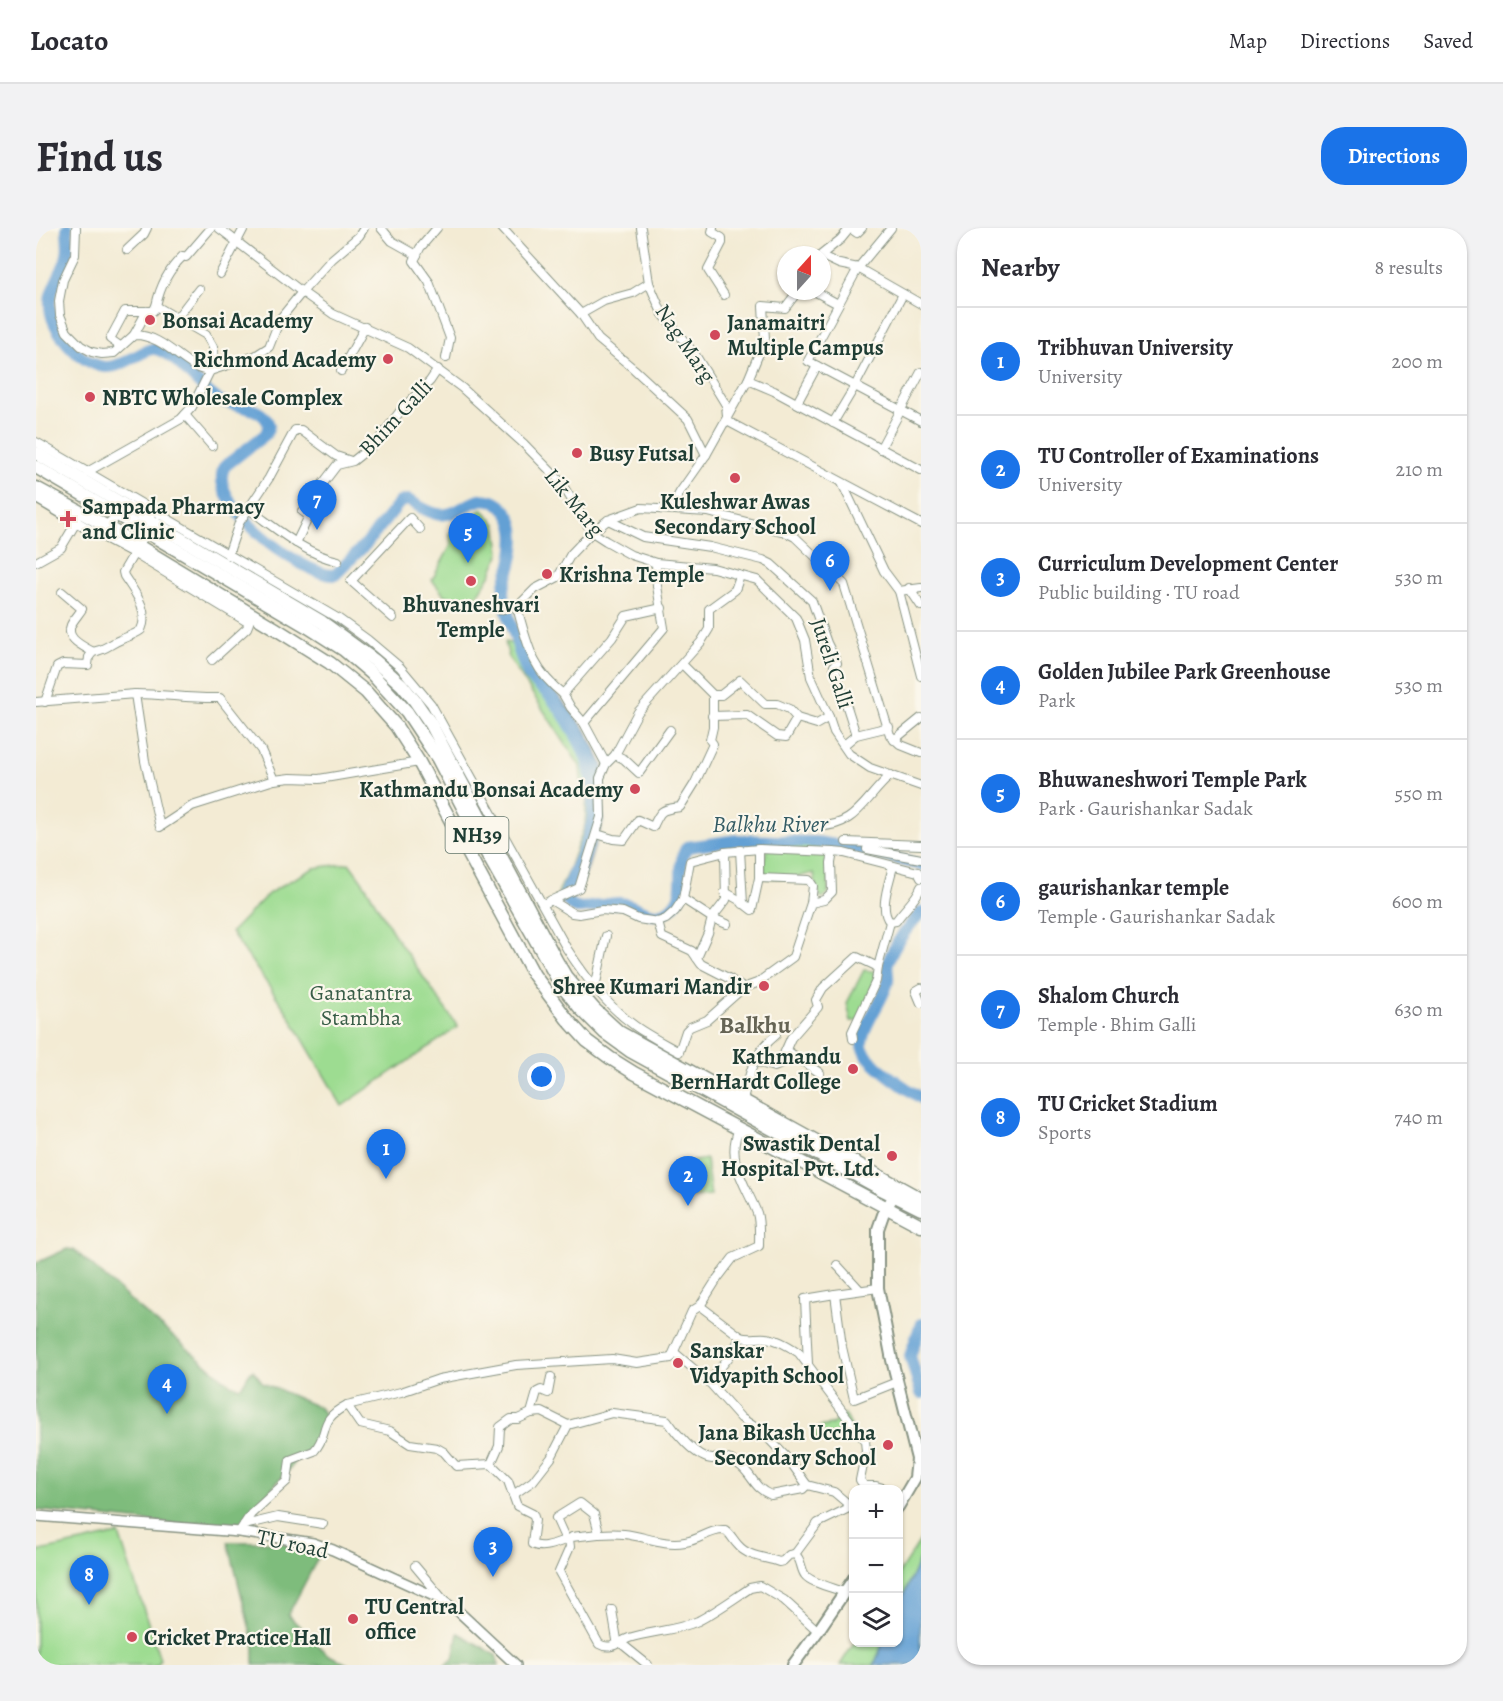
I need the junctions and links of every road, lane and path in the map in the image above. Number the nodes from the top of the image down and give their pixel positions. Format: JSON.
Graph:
{"nodes":[{"id":1,"x":76,"y":228,"type":"edge"},
{"id":2,"x":147,"y":228,"type":"edge"},
{"id":3,"x":211,"y":228,"type":"edge"},
{"id":4,"x":219,"y":228,"type":"edge"},
{"id":5,"x":244,"y":228,"type":"edge"},
{"id":6,"x":364,"y":228,"type":"edge"},
{"id":7,"x":381,"y":228,"type":"edge"},
{"id":8,"x":438,"y":228,"type":"edge"},
{"id":9,"x":501,"y":228,"type":"edge"},
{"id":10,"x":641,"y":228,"type":"edge"},
{"id":11,"x":713,"y":228,"type":"edge"},
{"id":12,"x":850,"y":228,"type":"edge"},
{"id":13,"x":862,"y":228,"type":"edge"},
{"id":14,"x":891,"y":228,"type":"edge"},
{"id":15,"x":237,"y":243,"type":"junction"},
{"id":16,"x":831,"y":247,"type":"edge"},
{"id":17,"x":127,"y":250,"type":"dead end"},
{"id":18,"x":417,"y":255,"type":"junction"},
{"id":19,"x":831,"y":260,"type":"edge"},
{"id":20,"x":858,"y":268,"type":"junction"},
{"id":21,"x":220,"y":274,"type":"dead end"},
{"id":22,"x":649,"y":284,"type":"junction"},
{"id":23,"x":199,"y":289,"type":"dead end"},
{"id":24,"x":302,"y":292,"type":"junction"},
{"id":25,"x":903,"y":294,"type":"junction"},
{"id":26,"x":724,"y":295,"type":"dead end"},
{"id":27,"x":791,"y":300,"type":"edge"},
{"id":28,"x":831,"y":300,"type":"edge"},
{"id":29,"x":838,"y":304,"type":"junction"},
{"id":30,"x":921,"y":304,"type":"edge"},
{"id":31,"x":156,"y":306,"type":"junction"},
{"id":32,"x":147,"y":311,"type":"junction"},
{"id":33,"x":580,"y":314,"type":"junction"},
{"id":34,"x":176,"y":319,"type":"junction"},
{"id":35,"x":365,"y":327,"type":"junction"},
{"id":36,"x":134,"y":335,"type":"junction"},
{"id":37,"x":120,"y":346,"type":"junction"},
{"id":38,"x":446,"y":358,"type":"dead end"},
{"id":39,"x":817,"y":366,"type":"junction"},
{"id":40,"x":438,"y":369,"type":"junction"},
{"id":41,"x":341,"y":371,"type":"dead end"},
{"id":42,"x":211,"y":372,"type":"junction"},
{"id":43,"x":921,"y":372,"type":"edge"},
{"id":44,"x":748,"y":380,"type":"junction"},
{"id":45,"x":855,"y":386,"type":"junction"},
{"id":46,"x":797,"y":404,"type":"junction"},
{"id":47,"x":900,"y":409,"type":"junction"},
{"id":48,"x":187,"y":413,"type":"junction"},
{"id":49,"x":727,"y":421,"type":"junction"},
{"id":50,"x":921,"y":421,"type":"edge"},
{"id":51,"x":833,"y":423,"type":"junction"},
{"id":52,"x":36,"y":442,"type":"edge"},
{"id":53,"x":212,"y":446,"type":"dead end"},
{"id":54,"x":880,"y":449,"type":"junction"},
{"id":55,"x":36,"y":453,"type":"edge"},
{"id":56,"x":706,"y":455,"type":"junction"},
{"id":57,"x":353,"y":461,"type":"junction"},
{"id":58,"x":63,"y":464,"type":"junction"},
{"id":59,"x":36,"y":467,"type":"edge"},
{"id":60,"x":921,"y":470,"type":"edge"},
{"id":61,"x":87,"y":472,"type":"junction"},
{"id":62,"x":36,"y":475,"type":"edge"},
{"id":63,"x":842,"y":483,"type":"junction"},
{"id":64,"x":36,"y":488,"type":"edge"},
{"id":65,"x":36,"y":498,"type":"edge"},
{"id":66,"x":671,"y":509,"type":"junction"},
{"id":67,"x":249,"y":511,"type":"junction"},
{"id":68,"x":608,"y":520,"type":"junction"},
{"id":69,"x":77,"y":521,"type":"junction"},
{"id":70,"x":921,"y":524,"type":"edge"},
{"id":71,"x":105,"y":527,"type":"junction"},
{"id":72,"x":420,"y":529,"type":"dead end"},
{"id":73,"x":592,"y":532,"type":"junction"},
{"id":74,"x":296,"y":543,"type":"junction"},
{"id":75,"x":138,"y":546,"type":"junction"},
{"id":76,"x":228,"y":555,"type":"junction"},
{"id":77,"x":338,"y":561,"type":"dead end"},
{"id":78,"x":36,"y":562,"type":"edge"},
{"id":79,"x":656,"y":563,"type":"junction"},
{"id":80,"x":740,"y":576,"type":"junction"},
{"id":81,"x":909,"y":588,"type":"junction"},
{"id":82,"x":921,"y":588,"type":"edge"},
{"id":83,"x":899,"y":591,"type":"junction"},
{"id":84,"x":62,"y":592,"type":"dead end"},
{"id":85,"x":516,"y":606,"type":"junction"},
{"id":86,"x":921,"y":606,"type":"edge"},
{"id":87,"x":662,"y":608,"type":"junction"},
{"id":88,"x":500,"y":610,"type":"dead end"},
{"id":89,"x":316,"y":612,"type":"junction"},
{"id":90,"x":393,"y":618,"type":"dead end"},
{"id":91,"x":93,"y":652,"type":"junction"},
{"id":92,"x":212,"y":660,"type":"dead end"},
{"id":93,"x":682,"y":664,"type":"junction"},
{"id":94,"x":921,"y":676,"type":"edge"},
{"id":95,"x":135,"y":694,"type":"junction"},
{"id":96,"x":563,"y":694,"type":"junction"},
{"id":97,"x":713,"y":695,"type":"junction"},
{"id":98,"x":40,"y":702,"type":"edge"},
{"id":99,"x":712,"y":716,"type":"junction"},
{"id":100,"x":829,"y":717,"type":"junction"},
{"id":101,"x":797,"y":718,"type":"junction"},
{"id":102,"x":921,"y":718,"type":"edge"},
{"id":103,"x":584,"y":723,"type":"junction"},
{"id":104,"x":890,"y":727,"type":"junction"},
{"id":105,"x":670,"y":730,"type":"dead end"},
{"id":106,"x":856,"y":735,"type":"junction"},
{"id":107,"x":894,"y":740,"type":"junction"},
{"id":108,"x":844,"y":746,"type":"junction"},
{"id":109,"x":921,"y":753,"type":"edge"},
{"id":110,"x":615,"y":755,"type":"junction"},
{"id":111,"x":419,"y":762,"type":"junction"},
{"id":112,"x":606,"y":764,"type":"junction"},
{"id":113,"x":891,"y":775,"type":"junction"},
{"id":114,"x":274,"y":780,"type":"junction"},
{"id":115,"x":921,"y":786,"type":"edge"},
{"id":116,"x":814,"y":826,"type":"dead end"},
{"id":117,"x":599,"y":834,"type":"junction"},
{"id":118,"x":846,"y":842,"type":"dead end"},
{"id":119,"x":906,"y":845,"type":"junction"},
{"id":120,"x":921,"y":845,"type":"edge"},
{"id":121,"x":872,"y":848,"type":"junction"},
{"id":122,"x":759,"y":849,"type":"junction"},
{"id":123,"x":740,"y":850,"type":"junction"},
{"id":124,"x":726,"y":852,"type":"junction"},
{"id":125,"x":833,"y":852,"type":"junction"},
{"id":126,"x":903,"y":856,"type":"junction"},
{"id":127,"x":921,"y":859,"type":"edge"},
{"id":128,"x":893,"y":866,"type":"junction"},
{"id":129,"x":759,"y":878,"type":"junction"},
{"id":130,"x":921,"y":878,"type":"edge"},
{"id":131,"x":921,"y":887,"type":"edge"},
{"id":132,"x":725,"y":892,"type":"junction"},
{"id":133,"x":554,"y":899,"type":"junction"},
{"id":134,"x":683,"y":899,"type":"junction"},
{"id":135,"x":810,"y":903,"type":"junction"},
{"id":136,"x":543,"y":904,"type":"junction"},
{"id":137,"x":743,"y":904,"type":"junction"},
{"id":138,"x":712,"y":918,"type":"junction"},
{"id":139,"x":658,"y":922,"type":"junction"},
{"id":140,"x":890,"y":922,"type":"junction"},
{"id":141,"x":727,"y":924,"type":"dead end"},
{"id":142,"x":606,"y":936,"type":"dead end"},
{"id":143,"x":697,"y":958,"type":"junction"},
{"id":144,"x":878,"y":967,"type":"junction"},
{"id":145,"x":921,"y":987,"type":"edge"},
{"id":146,"x":595,"y":988,"type":"junction"},
{"id":147,"x":743,"y":988,"type":"junction"},
{"id":148,"x":921,"y":1003,"type":"edge"},
{"id":149,"x":776,"y":1035,"type":"dead end"},
{"id":150,"x":853,"y":1039,"type":"dead end"},
{"id":151,"x":786,"y":1050,"type":"junction"},
{"id":152,"x":754,"y":1061,"type":"junction"},
{"id":153,"x":669,"y":1064,"type":"junction"},
{"id":154,"x":820,"y":1073,"type":"dead end"},
{"id":155,"x":743,"y":1099,"type":"junction"},
{"id":156,"x":739,"y":1129,"type":"junction"},
{"id":157,"x":892,"y":1198,"type":"junction"},
{"id":158,"x":914,"y":1206,"type":"edge"},
{"id":159,"x":921,"y":1217,"type":"edge"},
{"id":160,"x":921,"y":1226,"type":"edge"},
{"id":161,"x":837,"y":1265,"type":"dead end"},
{"id":162,"x":878,"y":1288,"type":"junction"},
{"id":163,"x":859,"y":1289,"type":"junction"},
{"id":164,"x":835,"y":1294,"type":"junction"},
{"id":165,"x":700,"y":1306,"type":"junction"},
{"id":166,"x":741,"y":1337,"type":"junction"},
{"id":167,"x":675,"y":1353,"type":"junction"},
{"id":168,"x":808,"y":1364,"type":"junction"},
{"id":169,"x":551,"y":1377,"type":"dead end"},
{"id":170,"x":709,"y":1382,"type":"junction"},
{"id":171,"x":897,"y":1382,"type":"junction"},
{"id":172,"x":854,"y":1399,"type":"junction"},
{"id":173,"x":347,"y":1405,"type":"junction"},
{"id":174,"x":838,"y":1405,"type":"junction"},
{"id":175,"x":531,"y":1413,"type":"junction"},
{"id":176,"x":568,"y":1425,"type":"junction"},
{"id":177,"x":491,"y":1464,"type":"junction"},
{"id":178,"x":807,"y":1485,"type":"junction"},
{"id":179,"x":863,"y":1485,"type":"edge"},
{"id":180,"x":903,"y":1492,"type":"edge"},
{"id":181,"x":513,"y":1495,"type":"junction"},
{"id":182,"x":849,"y":1505,"type":"edge"},
{"id":183,"x":849,"y":1509,"type":"edge"},
{"id":184,"x":36,"y":1516,"type":"edge"},
{"id":185,"x":323,"y":1524,"type":"dead end"},
{"id":186,"x":242,"y":1529,"type":"junction"},
{"id":187,"x":599,"y":1533,"type":"junction"},
{"id":188,"x":567,"y":1540,"type":"junction"},
{"id":189,"x":795,"y":1554,"type":"junction"},
{"id":190,"x":415,"y":1566,"type":"dead end"},
{"id":191,"x":849,"y":1586,"type":"edge"},
{"id":192,"x":844,"y":1593,"type":"junction"},
{"id":193,"x":447,"y":1604,"type":"junction"},
{"id":194,"x":612,"y":1610,"type":"dead end"},
{"id":195,"x":818,"y":1631,"type":"junction"},
{"id":196,"x":619,"y":1644,"type":"junction"},
{"id":197,"x":516,"y":1665,"type":"edge"},
{"id":198,"x":648,"y":1665,"type":"edge"},
{"id":199,"x":793,"y":1665,"type":"edge"}],
"edges":[{"from":1,"to":37,"type":"street"},
{"from":2,"to":17,"type":"street"},
{"from":3,"to":31,"type":"street"},
{"from":4,"to":15,"type":"street","name":"Lik Marg"},
{"from":5,"to":15,"type":"street"},
{"from":6,"to":24,"type":"street"},
{"from":7,"to":18,"type":"street"},
{"from":8,"to":18,"type":"street"},
{"from":9,"to":33,"type":"street"},
{"from":10,"to":22,"type":"street","name":"Nag Marg"},
{"from":11,"to":26,"type":"street"},
{"from":12,"to":13,"type":"street"},
{"from":12,"to":16,"type":"street"},
{"from":14,"to":20,"type":"street"},
{"from":15,"to":21,"type":"street"},
{"from":15,"to":24,"type":"street","name":"Lik Marg"},
{"from":18,"to":38,"type":"street"},
{"from":19,"to":20,"type":"street"},
{"from":20,"to":25,"type":"street"},
{"from":20,"to":29,"type":"street"},
{"from":22,"to":33,"type":"street"},
{"from":22,"to":49,"type":"street","name":"Nag Marg"},
{"from":23,"to":34,"type":"street"},
{"from":24,"to":35,"type":"street","name":"Lik Marg"},
{"from":24,"to":42,"type":"street"},
{"from":25,"to":30,"type":"street"},
{"from":25,"to":45,"type":"street"},
{"from":27,"to":44,"type":"street"},
{"from":28,"to":29,"type":"street"},
{"from":29,"to":39,"type":"street"},
{"from":31,"to":32,"type":"street"},
{"from":31,"to":34,"type":"street"},
{"from":32,"to":36,"type":"street"},
{"from":32,"to":37,"type":"street"},
{"from":33,"to":56,"type":"street"},
{"from":34,"to":42,"type":"street"},
{"from":35,"to":40,"type":"street","name":"Lik Marg"},
{"from":35,"to":41,"type":"street"},
{"from":36,"to":37,"type":"street"},
{"from":36,"to":42,"type":"street"},
{"from":39,"to":45,"type":"street"},
{"from":39,"to":46,"type":"street"},
{"from":40,"to":57,"type":"street","name":"Bhim Galli"},
{"from":40,"to":73,"type":"street","name":"Lik Marg"},
{"from":42,"to":48,"type":"street"},
{"from":43,"to":47,"type":"street"},
{"from":44,"to":46,"type":"street"},
{"from":44,"to":49,"type":"street"},
{"from":45,"to":47,"type":"street"},
{"from":45,"to":51,"type":"street"},
{"from":46,"to":51,"type":"street"},
{"from":47,"to":50,"type":"street"},
{"from":47,"to":54,"type":"street"},
{"from":48,"to":53,"type":"street"},
{"from":48,"to":61,"type":"street"},
{"from":49,"to":56,"type":"street"},
{"from":49,"to":63,"type":"street"},
{"from":51,"to":54,"type":"street"},
{"from":52,"to":58,"type":"street"},
{"from":54,"to":60,"type":"street"},
{"from":55,"to":58,"type":"main road"},
{"from":56,"to":66,"type":"street"},
{"from":57,"to":67,"type":"street"},
{"from":57,"to":74,"type":"street","name":"Bhim Galli"},
{"from":58,"to":61,"type":"street"},
{"from":58,"to":89,"type":"main road"},
{"from":59,"to":153,"type":"main road","number":"NH39"},
{"from":61,"to":76,"type":"street"},
{"from":62,"to":71,"type":"main road","number":"NH39"},
{"from":63,"to":70,"type":"street"},
{"from":63,"to":83,"type":"street"},
{"from":64,"to":71,"type":"main road"},
{"from":65,"to":69,"type":"street"},
{"from":66,"to":68,"type":"street"},
{"from":66,"to":104,"type":"street"},
{"from":67,"to":74,"type":"street"},
{"from":67,"to":76,"type":"street"},
{"from":68,"to":73,"type":"street"},
{"from":68,"to":106,"type":"street","name":"Jureli Galli"},
{"from":69,"to":71,"type":"street"},
{"from":69,"to":78,"type":"street"},
{"from":71,"to":75,"type":"main road","number":"NH39"},
{"from":71,"to":75,"type":"street"},
{"from":72,"to":90,"type":"street"},
{"from":73,"to":79,"type":"street","name":"Lik Marg"},
{"from":73,"to":85,"type":"street"},
{"from":74,"to":77,"type":"street"},
{"from":75,"to":91,"type":"street"},
{"from":75,"to":92,"type":"street"},
{"from":75,"to":111,"type":"main road"},
{"from":75,"to":153,"type":"main road","number":"NH39"},
{"from":76,"to":89,"type":"street"},
{"from":79,"to":80,"type":"street","name":"Lik Marg"},
{"from":79,"to":87,"type":"street"},
{"from":80,"to":93,"type":"street"},
{"from":80,"to":100,"type":"street","name":"Lik Marg"},
{"from":81,"to":82,"type":"street"},
{"from":81,"to":83,"type":"street"},
{"from":81,"to":86,"type":"street"},
{"from":83,"to":94,"type":"street"},
{"from":84,"to":91,"type":"street"},
{"from":85,"to":88,"type":"street"},
{"from":85,"to":96,"type":"street"},
{"from":87,"to":96,"type":"street"},
{"from":87,"to":103,"type":"street"},
{"from":89,"to":136,"type":"street"},
{"from":89,"to":153,"type":"main road"},
{"from":91,"to":98,"type":"street"},
{"from":93,"to":97,"type":"street"},
{"from":93,"to":110,"type":"street"},
{"from":95,"to":98,"type":"street"},
{"from":95,"to":114,"type":"street"},
{"from":95,"to":114,"type":"street"},
{"from":96,"to":103,"type":"street"},
{"from":97,"to":99,"type":"street"},
{"from":97,"to":101,"type":"street"},
{"from":99,"to":101,"type":"street"},
{"from":99,"to":117,"type":"street"},
{"from":100,"to":101,"type":"street"},
{"from":100,"to":108,"type":"street","name":"Lik Marg"},
{"from":102,"to":107,"type":"street"},
{"from":103,"to":112,"type":"street"},
{"from":104,"to":106,"type":"street","name":"Jureli Galli"},
{"from":104,"to":107,"type":"street"},
{"from":105,"to":110,"type":"street"},
{"from":106,"to":108,"type":"street","name":"Jureli Galli"},
{"from":107,"to":109,"type":"street"},
{"from":108,"to":113,"type":"street","name":"Lik Marg"},
{"from":110,"to":112,"type":"street"},
{"from":111,"to":114,"type":"street"},
{"from":111,"to":156,"type":"main road"},
{"from":112,"to":117,"type":"street"},
{"from":113,"to":115,"type":"street","name":"Lik Marg"},
{"from":113,"to":116,"type":"street"},
{"from":117,"to":133,"type":"street"},
{"from":118,"to":121,"type":"street"},
{"from":119,"to":120,"type":"street"},
{"from":119,"to":121,"type":"street"},
{"from":119,"to":126,"type":"street"},
{"from":121,"to":126,"type":"street"},
{"from":122,"to":123,"type":"street"},
{"from":122,"to":125,"type":"street"},
{"from":122,"to":129,"type":"street"},
{"from":123,"to":124,"type":"street"},
{"from":123,"to":137,"type":"street"},
{"from":124,"to":132,"type":"street"},
{"from":124,"to":134,"type":"street"},
{"from":125,"to":128,"type":"street"},
{"from":125,"to":135,"type":"street"},
{"from":126,"to":127,"type":"street"},
{"from":128,"to":130,"type":"street"},
{"from":128,"to":140,"type":"street"},
{"from":129,"to":135,"type":"street"},
{"from":129,"to":137,"type":"street"},
{"from":131,"to":140,"type":"street"},
{"from":132,"to":137,"type":"street"},
{"from":132,"to":138,"type":"street"},
{"from":133,"to":136,"type":"street"},
{"from":133,"to":139,"type":"street"},
{"from":134,"to":138,"type":"street"},
{"from":134,"to":139,"type":"street"},
{"from":135,"to":147,"type":"street"},
{"from":136,"to":146,"type":"street"},
{"from":138,"to":141,"type":"street"},
{"from":138,"to":143,"type":"street"},
{"from":139,"to":143,"type":"street"},
{"from":140,"to":144,"type":"street"},
{"from":142,"to":146,"type":"street"},
{"from":143,"to":147,"type":"street"},
{"from":144,"to":150,"type":"street"},
{"from":144,"to":151,"type":"street"},
{"from":145,"to":148,"type":"street"},
{"from":146,"to":153,"type":"street"},
{"from":147,"to":153,"type":"street"},
{"from":149,"to":152,"type":"street"},
{"from":151,"to":152,"type":"street"},
{"from":151,"to":154,"type":"street"},
{"from":152,"to":155,"type":"street"},
{"from":153,"to":155,"type":"main road"},
{"from":153,"to":157,"type":"main road","number":"NH39"},
{"from":155,"to":157,"type":"main road"},
{"from":156,"to":157,"type":"main road"},
{"from":156,"to":165,"type":"street"},
{"from":157,"to":158,"type":"main road","number":"NH39"},
{"from":157,"to":162,"type":"main road"},
{"from":158,"to":159,"type":"main road","number":"NH39"},
{"from":158,"to":160,"type":"main road"},
{"from":161,"to":163,"type":"street"},
{"from":162,"to":163,"type":"street"},
{"from":162,"to":171,"type":"main road"},
{"from":163,"to":164,"type":"street"},
{"from":164,"to":168,"type":"street"},
{"from":164,"to":172,"type":"street"},
{"from":165,"to":166,"type":"street"},
{"from":165,"to":167,"type":"street"},
{"from":166,"to":168,"type":"street"},
{"from":166,"to":170,"type":"street"},
{"from":167,"to":170,"type":"street"},
{"from":167,"to":173,"type":"street"},
{"from":168,"to":174,"type":"street"},
{"from":169,"to":175,"type":"street"},
{"from":170,"to":178,"type":"street"},
{"from":171,"to":172,"type":"street"},
{"from":171,"to":180,"type":"main road"},
{"from":172,"to":174,"type":"street"},
{"from":173,"to":177,"type":"street"},
{"from":173,"to":186,"type":"street"},
{"from":174,"to":179,"type":"street"},
{"from":175,"to":176,"type":"street"},
{"from":175,"to":177,"type":"street"},
{"from":176,"to":178,"type":"street"},
{"from":176,"to":181,"type":"street"},
{"from":177,"to":181,"type":"street"},
{"from":178,"to":182,"type":"street"},
{"from":181,"to":188,"type":"street"},
{"from":183,"to":189,"type":"street"},
{"from":184,"to":186,"type":"street","name":"TU road"},
{"from":185,"to":186,"type":"street"},
{"from":186,"to":193,"type":"street","name":"TU road"},
{"from":187,"to":188,"type":"street"},
{"from":187,"to":188,"type":"street"},
{"from":187,"to":189,"type":"street"},
{"from":188,"to":196,"type":"street"},
{"from":189,"to":192,"type":"street"},
{"from":190,"to":193,"type":"street"},
{"from":191,"to":192,"type":"main road"},
{"from":192,"to":195,"type":"main road"},
{"from":193,"to":197,"type":"street","name":"TU road"},
{"from":194,"to":196,"type":"street"},
{"from":195,"to":196,"type":"street"},
{"from":195,"to":199,"type":"main road"},
{"from":196,"to":198,"type":"street"}]}
